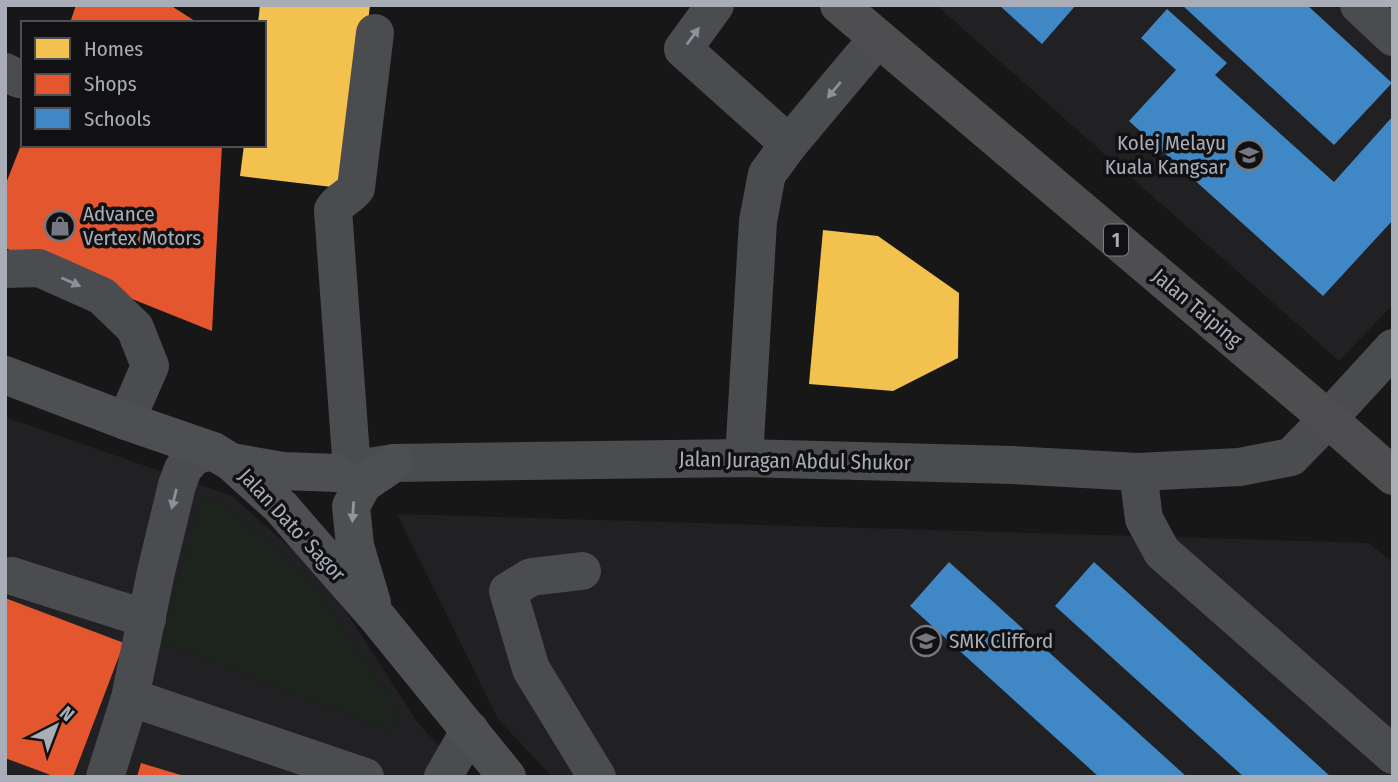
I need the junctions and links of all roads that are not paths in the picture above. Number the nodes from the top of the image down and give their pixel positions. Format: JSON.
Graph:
{"nodes":[{"id":1,"x":715,"y":5,"type":"edge"},
{"id":2,"x":839,"y":5,"type":"edge"},
{"id":3,"x":1359,"y":5,"type":"edge"},
{"id":4,"x":375,"y":33,"type":"dead end"},
{"id":5,"x":1393,"y":37,"type":"edge"},
{"id":6,"x":878,"y":38,"type":"junction"},
{"id":7,"x":789,"y":144,"type":"junction"},
{"id":8,"x":5,"y":269,"type":"edge"},
{"id":9,"x":1393,"y":348,"type":"edge"},
{"id":10,"x":5,"y":375,"type":"edge"},
{"id":11,"x":1328,"y":419,"type":"junction"},
{"id":12,"x":126,"y":421,"type":"junction"},
{"id":13,"x":744,"y":458,"type":"junction"},
{"id":14,"x":394,"y":463,"type":"junction"},
{"id":15,"x":232,"y":464,"type":"junction"},
{"id":16,"x":344,"y":472,"type":"junction"},
{"id":17,"x":1138,"y":472,"type":"junction"},
{"id":18,"x":1393,"y":476,"type":"edge"},
{"id":19,"x":300,"y":489,"type":"junction"},
{"id":20,"x":306,"y":536,"type":"junction"},
{"id":21,"x":582,"y":570,"type":"dead end"},
{"id":22,"x":12,"y":576,"type":"dead end"},
{"id":23,"x":377,"y":617,"type":"junction"},
{"id":24,"x":147,"y":619,"type":"junction"},
{"id":25,"x":138,"y":700,"type":"dead end"},
{"id":26,"x":470,"y":730,"type":"junction"},
{"id":27,"x":1393,"y":755,"type":"edge"},
{"id":28,"x":105,"y":777,"type":"edge"},
{"id":29,"x":365,"y":777,"type":"edge"},
{"id":30,"x":443,"y":777,"type":"edge"},
{"id":31,"x":507,"y":777,"type":"edge"},
{"id":32,"x":597,"y":777,"type":"edge"}],
"edges":[{"from":7,"to":1,"type":"street","one_way":true},
{"from":2,"to":6,"type":"highway","name":"Jalan Taiping","number":"1"},
{"from":3,"to":5,"type":"street"},
{"from":4,"to":16,"type":"street"},
{"from":6,"to":7,"type":"street","one_way":true},
{"from":6,"to":11,"type":"highway","name":"Jalan Taiping","number":"1"},
{"from":7,"to":13,"type":"street"},
{"from":8,"to":12,"type":"street","one_way":true},
{"from":9,"to":11,"type":"street","name":"Jalan Juragan Abdul Shukor"},
{"from":10,"to":12,"type":"main road","name":"Jalan Dato' Sagor"},
{"from":11,"to":17,"type":"street","name":"Jalan Juragan Abdul Shukor"},
{"from":11,"to":18,"type":"highway","name":"Jalan Taiping","number":"1"},
{"from":12,"to":15,"type":"main road","name":"Jalan Dato' Sagor"},
{"from":13,"to":14,"type":"street","name":"Jalan Juragan Abdul Shukor"},
{"from":13,"to":17,"type":"street","name":"Jalan Juragan Abdul Shukor"},
{"from":14,"to":16,"type":"street","name":"Jalan Juragan Abdul Shukor"},
{"from":14,"to":23,"type":"main road","one_way":true},
{"from":15,"to":16,"type":"main road"},
{"from":15,"to":19,"type":"street"},
{"from":15,"to":20,"type":"main road","name":"Jalan Dato' Sagor"},
{"from":15,"to":24,"type":"street","one_way":true},
{"from":16,"to":19,"type":"street","name":"Jalan Juragan Abdul Shukor"},
{"from":17,"to":27,"type":"street"},
{"from":19,"to":20,"type":"street"},
{"from":20,"to":23,"type":"main road","name":"Jalan Dato' Sagor"},
{"from":21,"to":32,"type":"street"},
{"from":22,"to":24,"type":"street"},
{"from":23,"to":26,"type":"main road","name":"Jalan Dato' Sagor"},
{"from":24,"to":28,"type":"street"},
{"from":25,"to":29,"type":"street"},
{"from":26,"to":30,"type":"street"},
{"from":26,"to":31,"type":"main road","name":"Jalan Dato' Sagor"}]}
